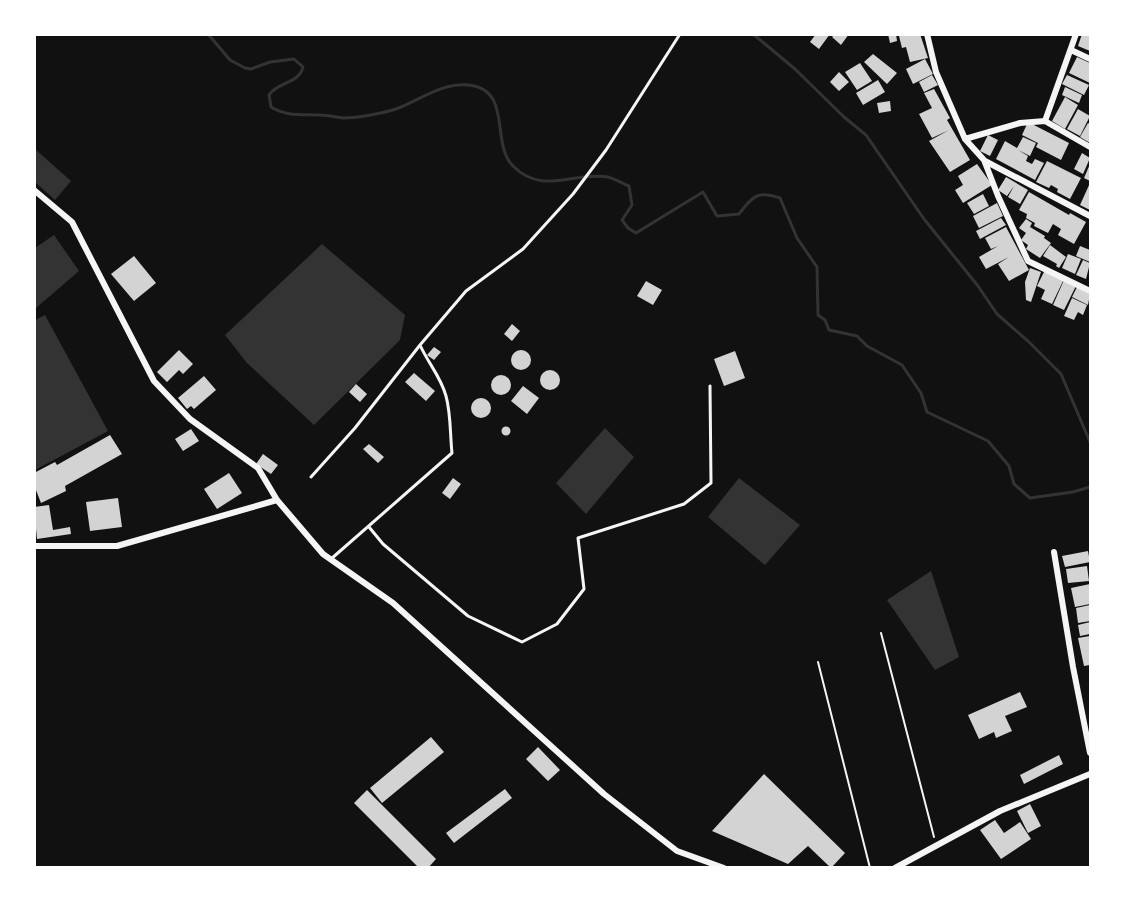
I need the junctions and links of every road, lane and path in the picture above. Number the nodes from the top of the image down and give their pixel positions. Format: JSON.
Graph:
{"nodes":[{"id":1,"x":680,"y":34,"type":"edge"},
{"id":2,"x":927,"y":34,"type":"edge"},
{"id":3,"x":1076,"y":34,"type":"edge"},
{"id":4,"x":1071,"y":50,"type":"junction"},
{"id":5,"x":1090,"y":59,"type":"edge"},
{"id":6,"x":1045,"y":121,"type":"junction"},
{"id":7,"x":966,"y":139,"type":"junction"},
{"id":8,"x":1090,"y":147,"type":"edge"},
{"id":9,"x":984,"y":160,"type":"junction"},
{"id":10,"x":34,"y":190,"type":"edge"},
{"id":11,"x":1090,"y":216,"type":"edge"},
{"id":12,"x":1090,"y":291,"type":"edge"},
{"id":13,"x":420,"y":345,"type":"junction"},
{"id":14,"x":710,"y":386,"type":"dead end"},
{"id":15,"x":311,"y":477,"type":"dead end"},
{"id":16,"x":277,"y":500,"type":"junction"},
{"id":17,"x":369,"y":527,"type":"junction"},
{"id":18,"x":34,"y":546,"type":"edge"},
{"id":19,"x":1054,"y":552,"type":"dead end"},
{"id":20,"x":331,"y":560,"type":"junction"},
{"id":21,"x":881,"y":633,"type":"dead end"},
{"id":22,"x":818,"y":662,"type":"dead end"},
{"id":23,"x":1090,"y":753,"type":"edge"},
{"id":24,"x":1090,"y":774,"type":"edge"},
{"id":25,"x":936,"y":846,"type":"junction"},
{"id":26,"x":724,"y":867,"type":"edge"},
{"id":27,"x":870,"y":867,"type":"edge"},
{"id":28,"x":895,"y":867,"type":"edge"}],
"edges":[{"from":1,"to":13,"type":"lane"},
{"from":2,"to":7,"type":"street"},
{"from":3,"to":4,"type":"street"},
{"from":4,"to":5,"type":"street"},
{"from":4,"to":6,"type":"street"},
{"from":6,"to":7,"type":"street"},
{"from":6,"to":8,"type":"street"},
{"from":7,"to":9,"type":"street"},
{"from":9,"to":11,"type":"street"},
{"from":9,"to":12,"type":"street"},
{"from":10,"to":16,"type":"street"},
{"from":13,"to":15,"type":"lane"},
{"from":13,"to":17,"type":"lane"},
{"from":14,"to":17,"type":"lane"},
{"from":16,"to":18,"type":"street"},
{"from":16,"to":20,"type":"street"},
{"from":17,"to":20,"type":"lane"},
{"from":19,"to":23,"type":"street"},
{"from":20,"to":26,"type":"street"},
{"from":21,"to":25,"type":"path"},
{"from":22,"to":27,"type":"path"},
{"from":24,"to":25,"type":"street"},
{"from":25,"to":28,"type":"street"}]}
